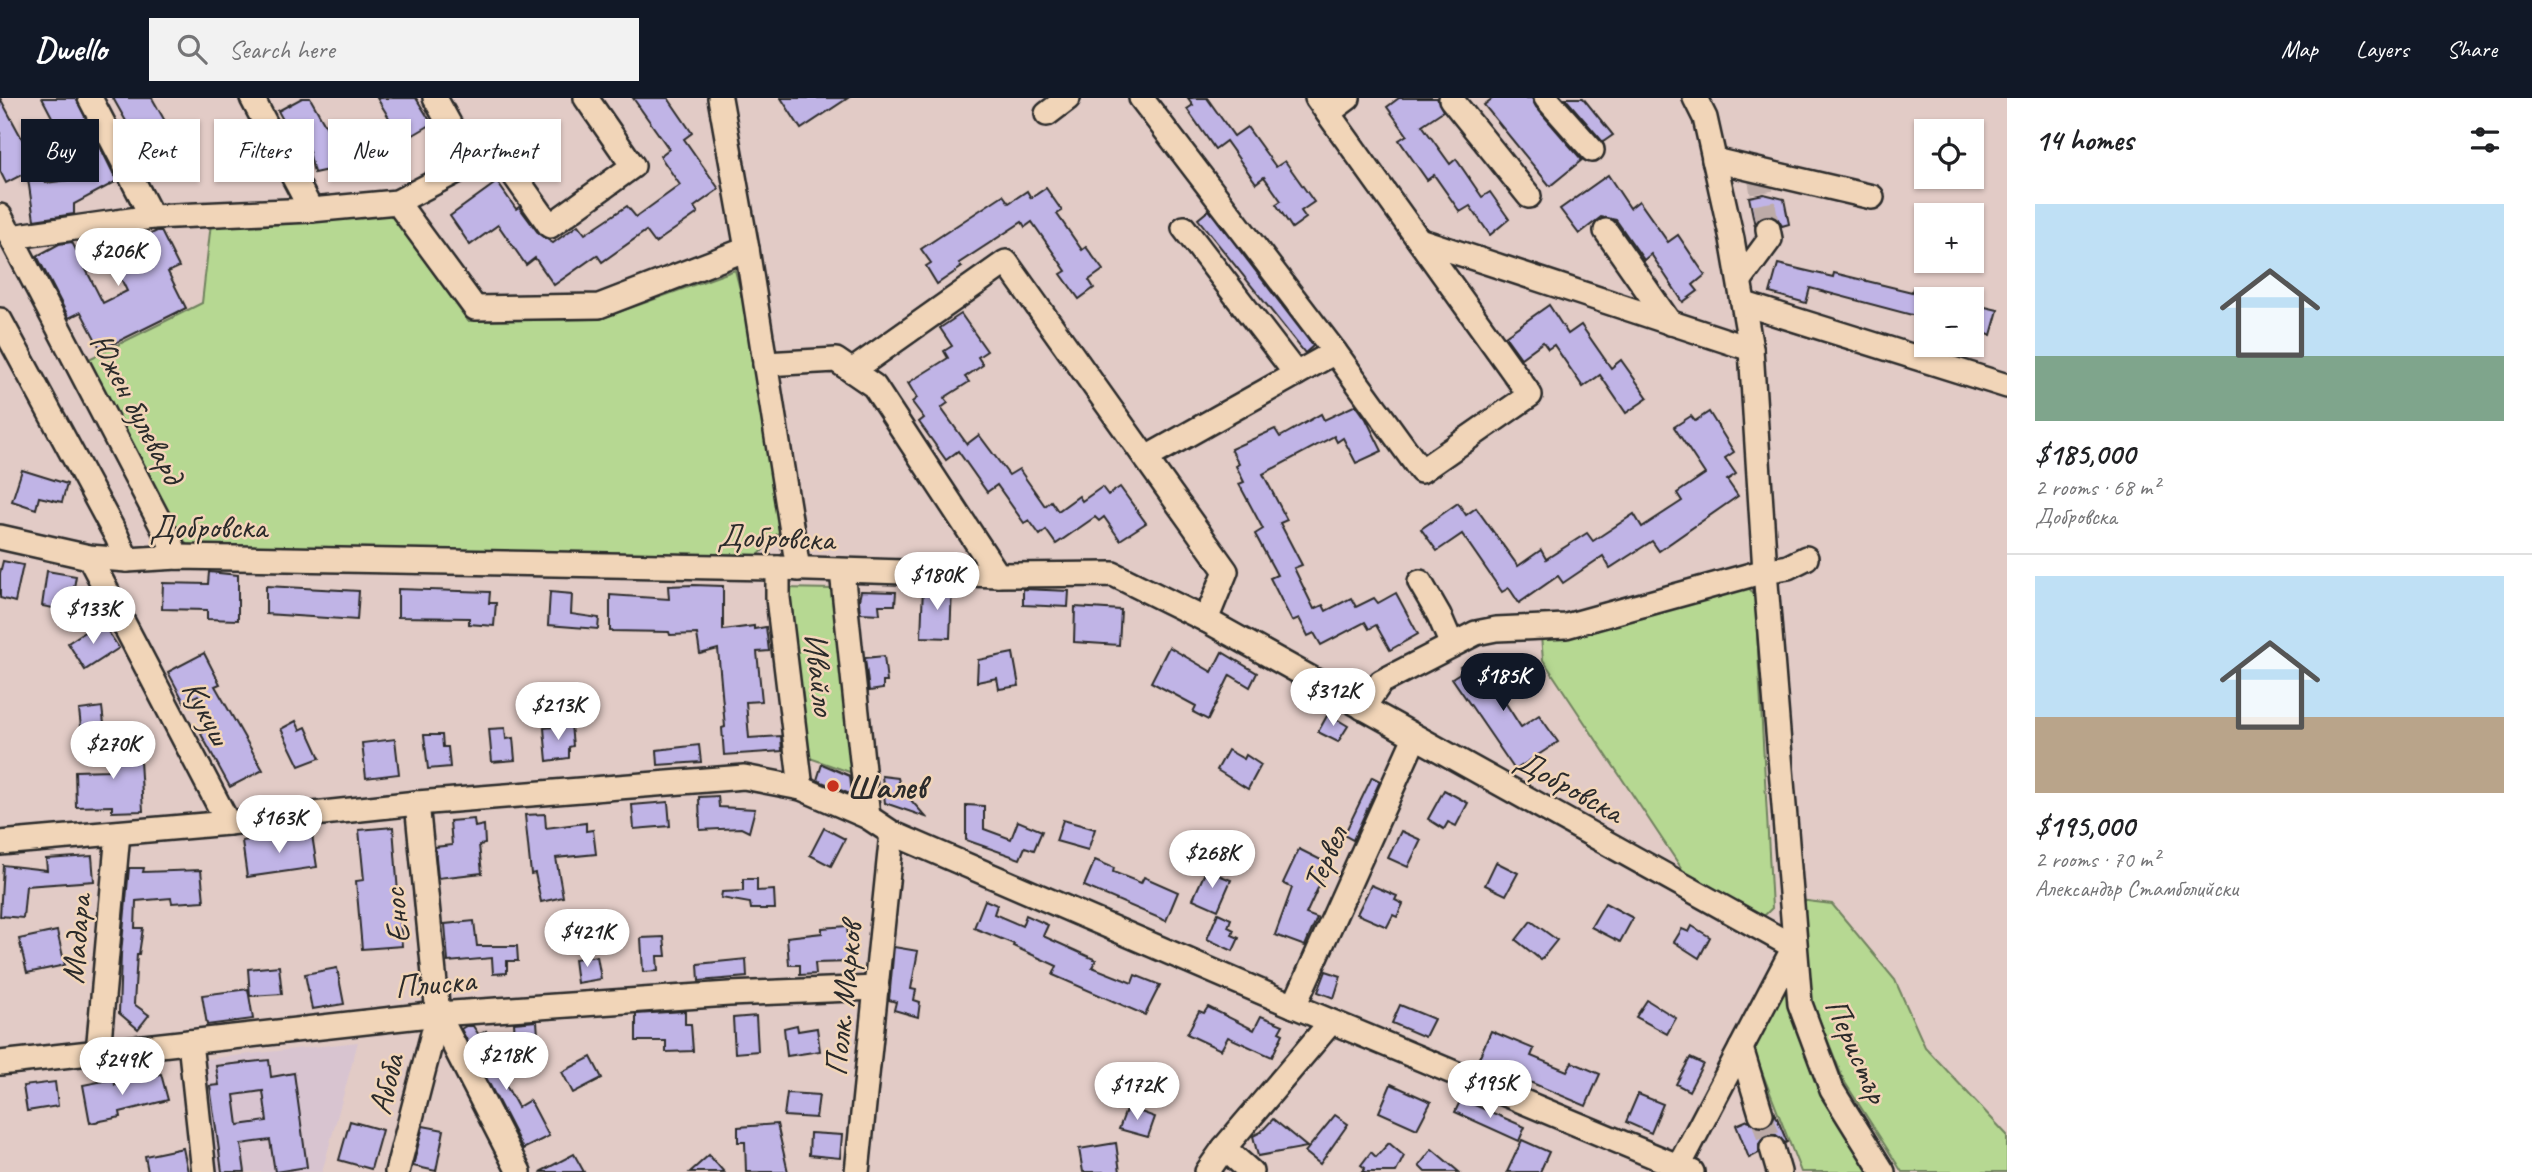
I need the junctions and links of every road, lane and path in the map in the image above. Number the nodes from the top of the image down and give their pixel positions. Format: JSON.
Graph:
{"nodes":[{"id":1,"x":90,"y":98,"type":"edge"},
{"id":2,"x":252,"y":98,"type":"edge"},
{"id":3,"x":435,"y":98,"type":"edge"},
{"id":4,"x":586,"y":98,"type":"edge"},
{"id":5,"x":720,"y":98,"type":"edge"},
{"id":6,"x":1068,"y":98,"type":"edge"},
{"id":7,"x":1141,"y":98,"type":"edge"},
{"id":8,"x":1348,"y":98,"type":"edge"},
{"id":9,"x":1451,"y":98,"type":"edge"},
{"id":10,"x":1546,"y":98,"type":"edge"},
{"id":11,"x":1695,"y":98,"type":"edge"},
{"id":12,"x":1322,"y":105,"type":"edge"},
{"id":13,"x":1046,"y":114,"type":"dead end"},
{"id":14,"x":446,"y":119,"type":"edge"},
{"id":15,"x":1592,"y":150,"type":"dead end"},
{"id":16,"x":1714,"y":160,"type":"junction"},
{"id":17,"x":436,"y":182,"type":"edge"},
{"id":18,"x":519,"y":182,"type":"edge"},
{"id":19,"x":1530,"y":196,"type":"dead end"},
{"id":20,"x":1872,"y":197,"type":"dead end"},
{"id":21,"x":397,"y":202,"type":"junction"},
{"id":22,"x":311,"y":210,"type":"junction"},
{"id":23,"x":0,"y":216,"type":"edge"},
{"id":24,"x":152,"y":217,"type":"junction"},
{"id":25,"x":1184,"y":228,"type":"dead end"},
{"id":26,"x":1768,"y":229,"type":"tunnel mouth"},
{"id":27,"x":1606,"y":231,"type":"dead end"},
{"id":28,"x":11,"y":237,"type":"junction"},
{"id":29,"x":1419,"y":240,"type":"junction"},
{"id":30,"x":747,"y":249,"type":"junction"},
{"id":31,"x":1740,"y":280,"type":"junction"},
{"id":32,"x":1745,"y":304,"type":"junction"},
{"id":33,"x":0,"y":320,"type":"edge"},
{"id":34,"x":1670,"y":323,"type":"junction"},
{"id":35,"x":1751,"y":349,"type":"junction"},
{"id":36,"x":1335,"y":352,"type":"junction"},
{"id":37,"x":765,"y":364,"type":"junction"},
{"id":38,"x":852,"y":371,"type":"junction"},
{"id":39,"x":1296,"y":374,"type":"junction"},
{"id":40,"x":2007,"y":386,"type":"edge"},
{"id":41,"x":1146,"y":458,"type":"junction"},
{"id":42,"x":0,"y":537,"type":"edge"},
{"id":43,"x":89,"y":557,"type":"junction"},
{"id":44,"x":178,"y":557,"type":"junction"},
{"id":45,"x":1807,"y":558,"type":"dead end"},
{"id":46,"x":127,"y":560,"type":"junction"},
{"id":47,"x":788,"y":568,"type":"junction"},
{"id":48,"x":842,"y":571,"type":"junction"},
{"id":49,"x":1765,"y":571,"type":"junction"},
{"id":50,"x":998,"y":575,"type":"junction"},
{"id":51,"x":1420,"y":582,"type":"dead end"},
{"id":52,"x":1206,"y":620,"type":"junction"},
{"id":53,"x":1452,"y":645,"type":"junction"},
{"id":54,"x":1363,"y":708,"type":"junction"},
{"id":55,"x":1415,"y":737,"type":"junction"},
{"id":56,"x":801,"y":788,"type":"junction"},
{"id":57,"x":417,"y":803,"type":"junction"},
{"id":58,"x":868,"y":817,"type":"junction"},
{"id":59,"x":228,"y":823,"type":"junction"},
{"id":60,"x":118,"y":833,"type":"junction"},
{"id":61,"x":892,"y":833,"type":"junction"},
{"id":62,"x":0,"y":843,"type":"edge"},
{"id":63,"x":1794,"y":947,"type":"junction"},
{"id":64,"x":877,"y":988,"type":"junction"},
{"id":65,"x":1294,"y":1006,"type":"junction"},
{"id":66,"x":438,"y":1013,"type":"junction"},
{"id":67,"x":1331,"y":1022,"type":"junction"},
{"id":68,"x":190,"y":1042,"type":"junction"},
{"id":69,"x":1741,"y":1048,"type":"junction"},
{"id":70,"x":99,"y":1052,"type":"junction"},
{"id":71,"x":0,"y":1063,"type":"edge"},
{"id":72,"x":1761,"y":1114,"type":"tunnel mouth"},
{"id":73,"x":1224,"y":1148,"type":"junction"},
{"id":74,"x":1772,"y":1148,"type":"tunnel mouth"},
{"id":75,"x":1685,"y":1169,"type":"edge"},
{"id":76,"x":204,"y":1172,"type":"edge"},
{"id":77,"x":397,"y":1172,"type":"edge"},
{"id":78,"x":519,"y":1172,"type":"edge"},
{"id":79,"x":857,"y":1172,"type":"edge"},
{"id":80,"x":1207,"y":1172,"type":"edge"},
{"id":81,"x":1251,"y":1172,"type":"edge"},
{"id":82,"x":1779,"y":1172,"type":"edge"},
{"id":83,"x":1884,"y":1172,"type":"edge"}],
"edges":[{"from":1,"to":24,"type":"street"},
{"from":2,"to":22,"type":"street"},
{"from":3,"to":14,"type":"street"},
{"from":4,"to":18,"type":"street"},
{"from":5,"to":30,"type":"street","name":"Ивайло"},
{"from":6,"to":13,"type":"street"},
{"from":7,"to":36,"type":"street"},
{"from":8,"to":12,"type":"street"},
{"from":9,"to":19,"type":"street"},
{"from":10,"to":15,"type":"street"},
{"from":11,"to":16,"type":"street","name":"Перистър"},
{"from":12,"to":29,"type":"street"},
{"from":16,"to":20,"type":"street"},
{"from":16,"to":31,"type":"street","name":"Перистър"},
{"from":17,"to":21,"type":"street"},
{"from":21,"to":22,"type":"street"},
{"from":21,"to":30,"type":"street"},
{"from":22,"to":24,"type":"street"},
{"from":23,"to":28,"type":"street","name":"Южен булевард"},
{"from":24,"to":28,"type":"street"},
{"from":25,"to":39,"type":"street"},
{"from":26,"to":31,"type":"street"},
{"from":27,"to":34,"type":"street"},
{"from":28,"to":44,"type":"street","name":"Южен булевард"},
{"from":29,"to":34,"type":"street"},
{"from":29,"to":36,"type":"street"},
{"from":30,"to":37,"type":"street","name":"Ивайло"},
{"from":31,"to":32,"type":"street","name":"Перистър"},
{"from":32,"to":35,"type":"street","name":"Перистър"},
{"from":32,"to":40,"type":"street"},
{"from":33,"to":46,"type":"street"},
{"from":34,"to":35,"type":"street"},
{"from":35,"to":49,"type":"street","name":"Перистър"},
{"from":36,"to":39,"type":"street"},
{"from":37,"to":38,"type":"street"},
{"from":37,"to":47,"type":"street","name":"Ивайло"},
{"from":38,"to":41,"type":"street"},
{"from":38,"to":50,"type":"street"},
{"from":39,"to":41,"type":"street"},
{"from":41,"to":52,"type":"street"},
{"from":42,"to":43,"type":"street","name":"Добровска"},
{"from":43,"to":46,"type":"street","name":"Добровска"},
{"from":43,"to":59,"type":"street","name":"Кукуш"},
{"from":44,"to":46,"type":"street","name":"Добровска"},
{"from":44,"to":47,"type":"street","name":"Добровска"},
{"from":45,"to":49,"type":"street"},
{"from":47,"to":48,"type":"street","name":"Добровска"},
{"from":47,"to":56,"type":"street","name":"Ивайло"},
{"from":48,"to":50,"type":"street","name":"Добровска"},
{"from":48,"to":58,"type":"street"},
{"from":49,"to":53,"type":"street"},
{"from":49,"to":63,"type":"street","name":"Перистър"},
{"from":50,"to":52,"type":"street","name":"Добровска"},
{"from":51,"to":53,"type":"street"},
{"from":52,"to":54,"type":"street","name":"Добровска"},
{"from":53,"to":54,"type":"street"},
{"from":54,"to":55,"type":"street","name":"Добровска"},
{"from":55,"to":63,"type":"street","name":"Добровска"},
{"from":55,"to":65,"type":"street","name":"Тервел"},
{"from":56,"to":57,"type":"street"},
{"from":56,"to":58,"type":"street"},
{"from":57,"to":59,"type":"street"},
{"from":57,"to":66,"type":"street","name":"Енос"},
{"from":58,"to":61,"type":"street"},
{"from":59,"to":60,"type":"street"},
{"from":60,"to":62,"type":"street"},
{"from":60,"to":70,"type":"street","name":"Мадара"},
{"from":61,"to":64,"type":"street","name":"Полк. Марков"},
{"from":61,"to":65,"type":"street"},
{"from":63,"to":69,"type":"street"},
{"from":63,"to":83,"type":"street","name":"Перистър"},
{"from":64,"to":66,"type":"street","name":"Плиска"},
{"from":64,"to":79,"type":"street","name":"Полк. Марков"},
{"from":65,"to":67,"type":"street"},
{"from":66,"to":68,"type":"street","name":"Плиска"},
{"from":66,"to":77,"type":"street","name":"Абоба"},
{"from":66,"to":78,"type":"street","name":"Енос"},
{"from":67,"to":73,"type":"street"},
{"from":67,"to":75,"type":"street"},
{"from":68,"to":70,"type":"street","name":"Плиска"},
{"from":68,"to":76,"type":"street"},
{"from":69,"to":72,"type":"street"},
{"from":69,"to":75,"type":"street"},
{"from":70,"to":71,"type":"street","name":"Плиска"},
{"from":73,"to":80,"type":"street"},
{"from":73,"to":81,"type":"street"},
{"from":74,"to":82,"type":"street"}]}
